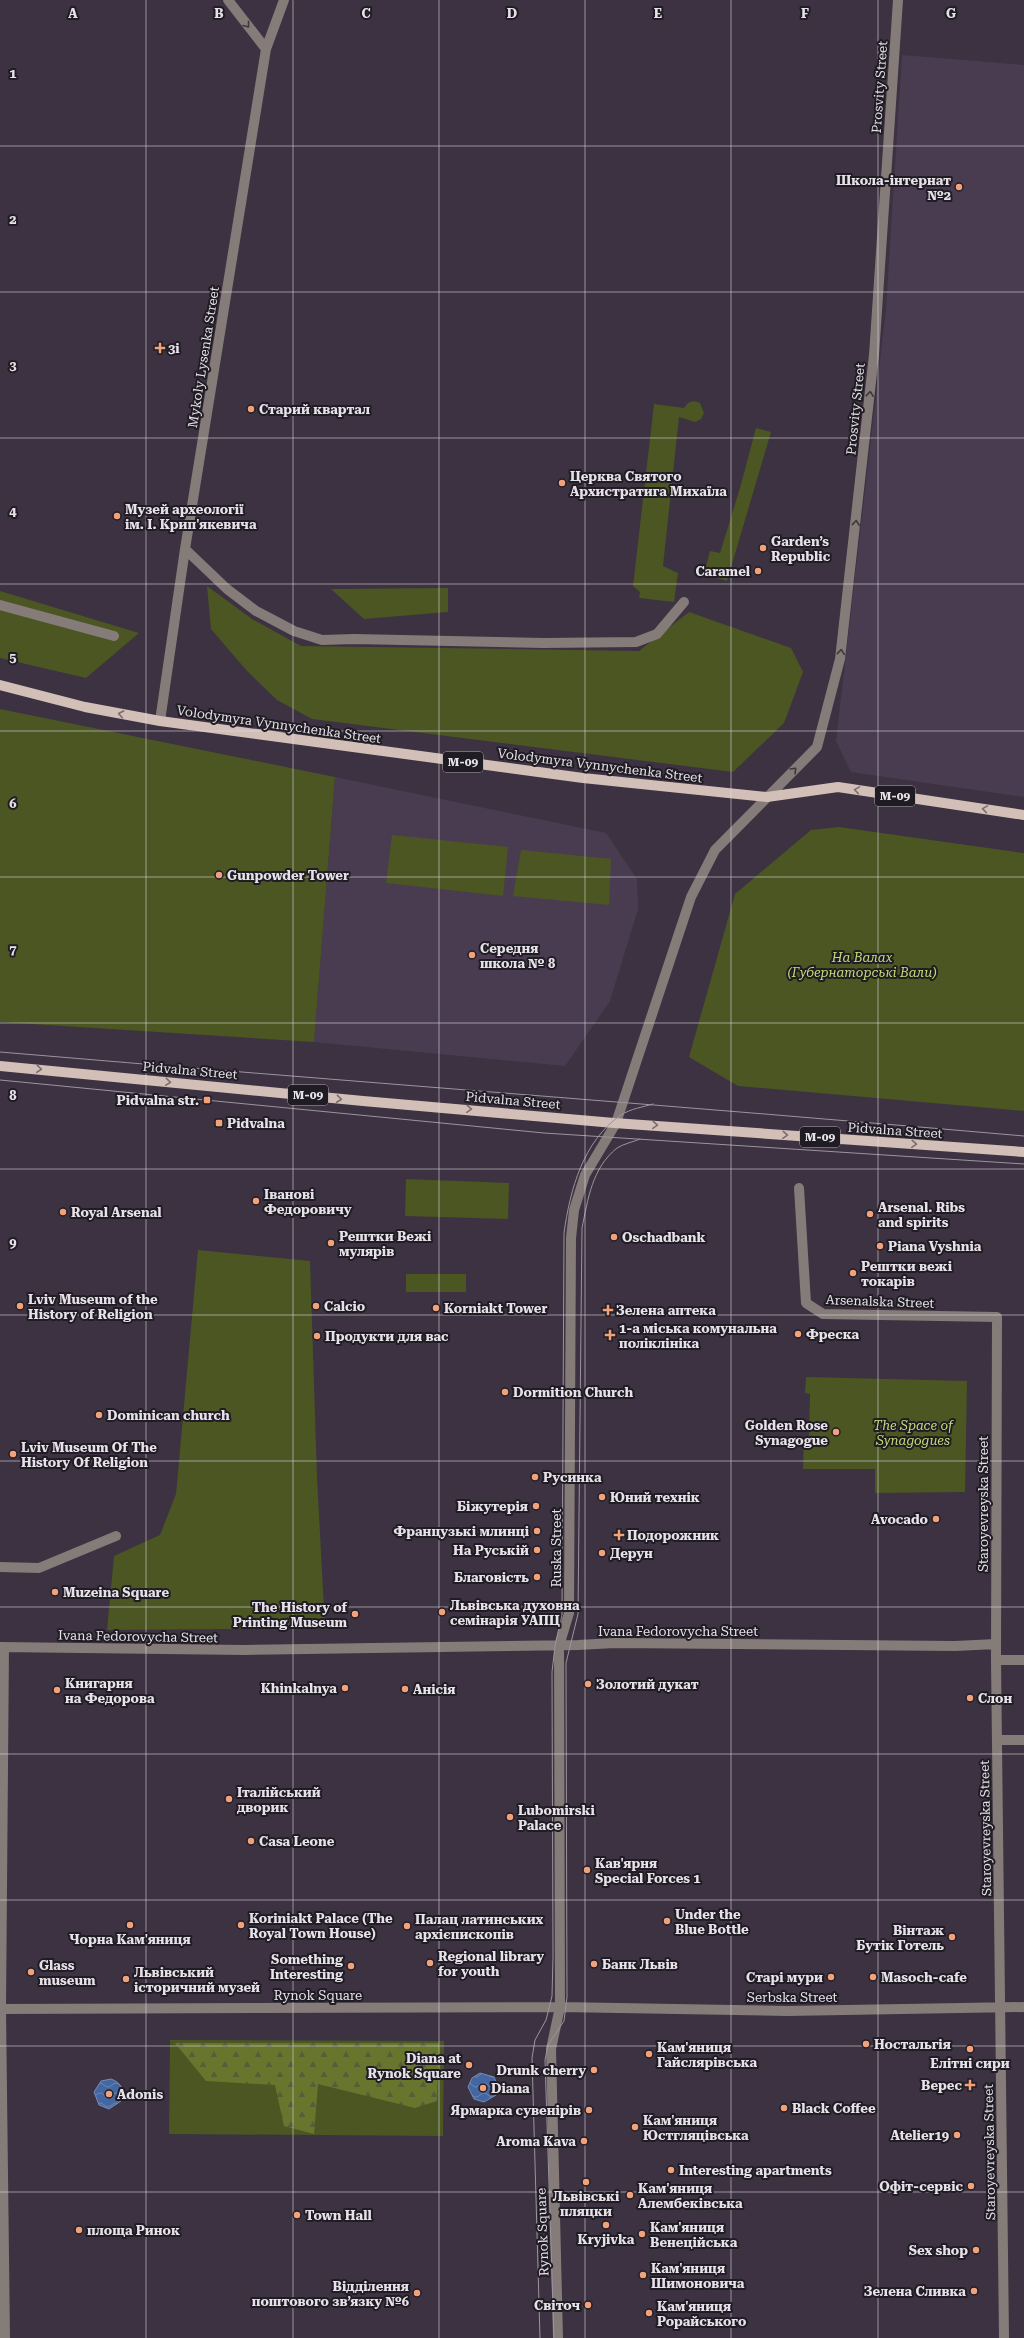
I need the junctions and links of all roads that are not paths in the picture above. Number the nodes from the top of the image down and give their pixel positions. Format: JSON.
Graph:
{"nodes":[{"id":1,"x":228,"y":0,"type":"edge"},
{"id":2,"x":284,"y":0,"type":"edge"},
{"id":3,"x":898,"y":0,"type":"edge"},
{"id":4,"x":266,"y":49,"type":"junction"},
{"id":5,"x":185,"y":549,"type":"junction"},
{"id":6,"x":684,"y":602,"type":"dead end"},
{"id":7,"x":0,"y":605,"type":"edge"},
{"id":8,"x":114,"y":636,"type":"dead end"},
{"id":9,"x":0,"y":685,"type":"edge"},
{"id":10,"x":160,"y":721,"type":"junction"},
{"id":11,"x":767,"y":797,"type":"junction"},
{"id":12,"x":1024,"y":815,"type":"edge"},
{"id":13,"x":0,"y":1066,"type":"edge"},
{"id":14,"x":616,"y":1123,"type":"junction"},
{"id":15,"x":1024,"y":1152,"type":"edge"},
{"id":16,"x":799,"y":1188,"type":"dead end"},
{"id":17,"x":997,"y":1317,"type":"joint"},
{"id":18,"x":116,"y":1536,"type":"dead end"},
{"id":19,"x":0,"y":1567,"type":"edge"},
{"id":20,"x":996,"y":1644,"type":"junction"},
{"id":21,"x":559,"y":1646,"type":"junction"},
{"id":22,"x":2,"y":1647,"type":"edge"},
{"id":23,"x":996,"y":1660,"type":"junction"},
{"id":24,"x":1024,"y":1660,"type":"edge"},
{"id":25,"x":997,"y":1740,"type":"junction"},
{"id":26,"x":1024,"y":1740,"type":"edge"},
{"id":27,"x":560,"y":2006,"type":"junction"},
{"id":28,"x":1024,"y":2007,"type":"edge"},
{"id":29,"x":1000,"y":2008,"type":"junction"},
{"id":30,"x":1,"y":2009,"type":"edge"},
{"id":31,"x":5,"y":2338,"type":"edge"},
{"id":32,"x":558,"y":2338,"type":"edge"},
{"id":33,"x":1004,"y":2338,"type":"edge"}],
"edges":[{"from":1,"to":4,"type":"street","one_way":true},
{"from":2,"to":4,"type":"street","name":"Mykoly Lysenka Street"},
{"from":11,"to":3,"type":"street","name":"Prosvity Street","one_way":true},
{"from":4,"to":5,"type":"street","name":"Mykoly Lysenka Street"},
{"from":5,"to":6,"type":"street"},
{"from":5,"to":10,"type":"street","name":"Mykoly Lysenka Street"},
{"from":7,"to":8,"type":"street"},
{"from":10,"to":9,"type":"main road","name":"Volodymyra Vynnychenka Street","one_way":true},
{"from":10,"to":11,"type":"main road","name":"Volodymyra Vynnychenka Street","number":"М-09"},
{"from":12,"to":11,"type":"main road","number":"М-09","one_way":true},
{"from":11,"to":14,"type":"street"},
{"from":13,"to":14,"type":"main road","name":"Pidvalna Street","number":"М-09","one_way":true},
{"from":14,"to":15,"type":"main road","name":"Pidvalna Street","number":"М-09","one_way":true},
{"from":14,"to":21,"type":"street","name":"Ruska Street"},
{"from":16,"to":17,"type":"street","name":"Arsenalska Street"},
{"from":17,"to":20,"type":"street","name":"Staroyevreyska Street"},
{"from":18,"to":19,"type":"street"},
{"from":20,"to":21,"type":"street","name":"Ivana Fedorovycha Street"},
{"from":20,"to":23,"type":"street","name":"Staroyevreyska Street"},
{"from":21,"to":22,"type":"street","name":"Ivana Fedorovycha Street"},
{"from":21,"to":27,"type":"street","name":"Ruska Street"},
{"from":22,"to":30,"type":"street"},
{"from":23,"to":24,"type":"street"},
{"from":23,"to":25,"type":"street","name":"Staroyevreyska Street"},
{"from":25,"to":26,"type":"street"},
{"from":25,"to":29,"type":"street","name":"Staroyevreyska Street"},
{"from":27,"to":29,"type":"street","name":"Serbska Street"},
{"from":27,"to":30,"type":"street","name":"Rynok Square"},
{"from":27,"to":32,"type":"street","name":"Rynok Square"},
{"from":28,"to":29,"type":"street","name":"Serbska Street"},
{"from":29,"to":33,"type":"street","name":"Staroyevreyska Street"},
{"from":30,"to":31,"type":"street"}]}
